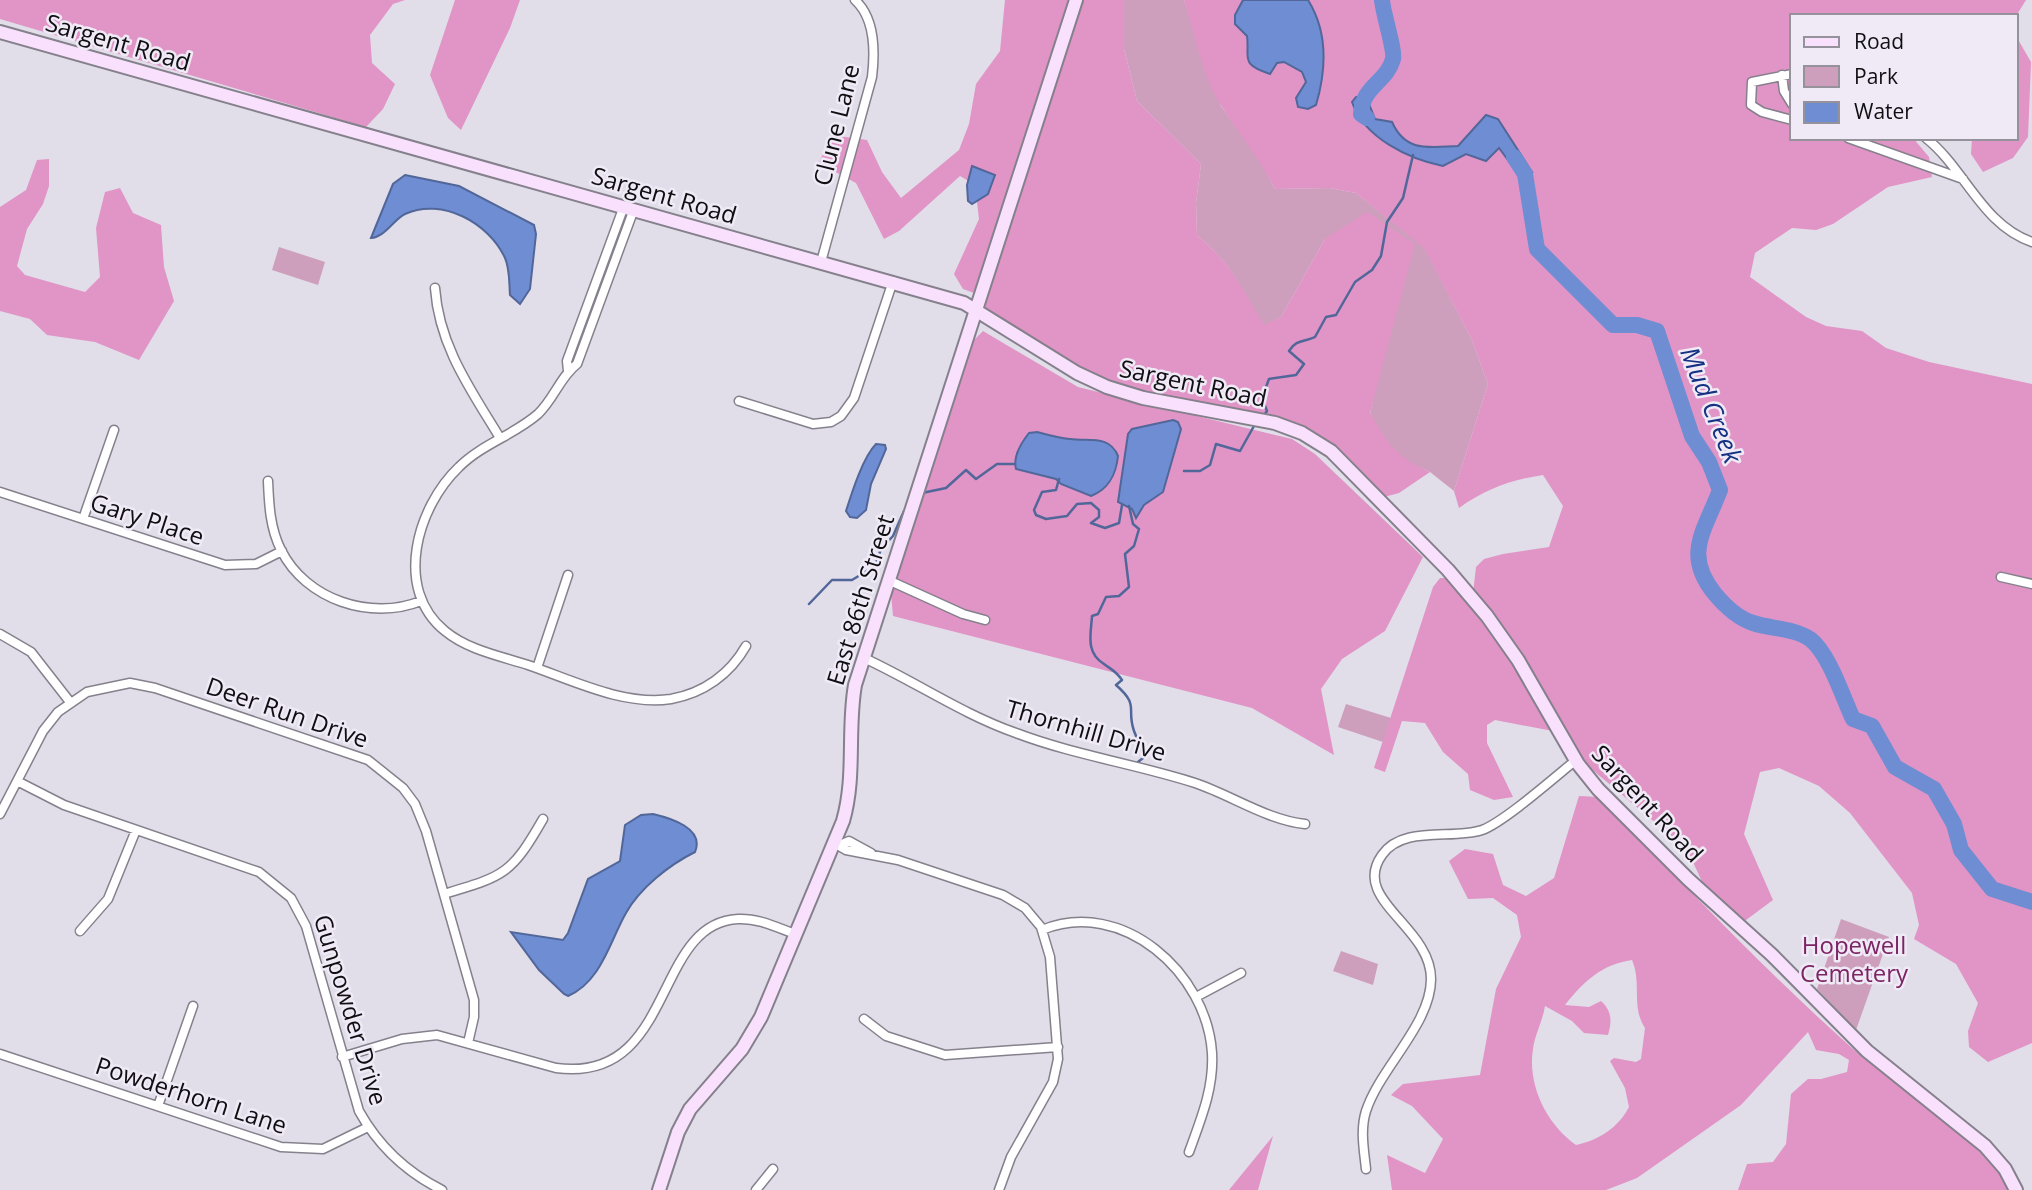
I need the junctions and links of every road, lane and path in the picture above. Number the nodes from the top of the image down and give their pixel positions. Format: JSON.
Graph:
{"nodes":[{"id":1,"x":855,"y":0,"type":"edge"},
{"id":2,"x":1076,"y":0,"type":"edge"},
{"id":3,"x":0,"y":32,"type":"edge"},
{"id":4,"x":1790,"y":74,"type":"edge"},
{"id":5,"x":1782,"y":75,"type":"junction"},
{"id":6,"x":1790,"y":101,"type":"edge"},
{"id":7,"x":1790,"y":119,"type":"edge"},
{"id":8,"x":1854,"y":140,"type":"edge"},
{"id":9,"x":1928,"y":140,"type":"edge"},
{"id":10,"x":1965,"y":180,"type":"junction"},
{"id":11,"x":629,"y":208,"type":"junction"},
{"id":12,"x":2032,"y":242,"type":"edge"},
{"id":13,"x":821,"y":262,"type":"junction"},
{"id":14,"x":893,"y":281,"type":"junction"},
{"id":15,"x":435,"y":288,"type":"dead end"},
{"id":16,"x":976,"y":310,"type":"junction"},
{"id":17,"x":739,"y":401,"type":"dead end"},
{"id":18,"x":114,"y":430,"type":"dead end"},
{"id":19,"x":500,"y":438,"type":"junction"},
{"id":20,"x":268,"y":481,"type":"dead end"},
{"id":21,"x":0,"y":492,"type":"edge"},
{"id":22,"x":83,"y":519,"type":"junction"},
{"id":23,"x":282,"y":551,"type":"junction"},
{"id":24,"x":568,"y":575,"type":"dead end"},
{"id":25,"x":2001,"y":577,"type":"dead end"},
{"id":26,"x":888,"y":580,"type":"junction"},
{"id":27,"x":2032,"y":584,"type":"edge"},
{"id":28,"x":421,"y":601,"type":"junction"},
{"id":29,"x":985,"y":620,"type":"dead end"},
{"id":30,"x":0,"y":634,"type":"edge"},
{"id":31,"x":746,"y":646,"type":"dead end"},
{"id":32,"x":864,"y":658,"type":"junction"},
{"id":33,"x":537,"y":668,"type":"junction"},
{"id":34,"x":70,"y":702,"type":"junction"},
{"id":35,"x":1576,"y":760,"type":"junction"},
{"id":36,"x":17,"y":781,"type":"junction"},
{"id":37,"x":0,"y":814,"type":"edge"},
{"id":38,"x":543,"y":819,"type":"dead end"},
{"id":39,"x":1305,"y":824,"type":"dead end"},
{"id":40,"x":136,"y":830,"type":"junction"},
{"id":41,"x":837,"y":844,"type":"junction"},
{"id":42,"x":444,"y":894,"type":"junction"},
{"id":43,"x":1042,"y":930,"type":"junction"},
{"id":44,"x":80,"y":931,"type":"dead end"},
{"id":45,"x":795,"y":934,"type":"junction"},
{"id":46,"x":1241,"y":973,"type":"dead end"},
{"id":47,"x":1196,"y":997,"type":"junction"},
{"id":48,"x":193,"y":1006,"type":"dead end"},
{"id":49,"x":864,"y":1019,"type":"dead end"},
{"id":50,"x":468,"y":1042,"type":"junction"},
{"id":51,"x":1058,"y":1046,"type":"junction"},
{"id":52,"x":0,"y":1054,"type":"edge"},
{"id":53,"x":342,"y":1057,"type":"junction"},
{"id":54,"x":158,"y":1106,"type":"junction"},
{"id":55,"x":368,"y":1126,"type":"junction"},
{"id":56,"x":1189,"y":1152,"type":"dead end"},
{"id":57,"x":773,"y":1169,"type":"dead end"},
{"id":58,"x":1366,"y":1170,"type":"dead end"},
{"id":59,"x":442,"y":1190,"type":"edge"},
{"id":60,"x":659,"y":1190,"type":"edge"},
{"id":61,"x":756,"y":1190,"type":"edge"},
{"id":62,"x":999,"y":1190,"type":"edge"},
{"id":63,"x":2016,"y":1190,"type":"edge"}],
"edges":[{"from":1,"to":13,"type":"street","name":"Clune Lane"},
{"from":2,"to":16,"type":"street","name":"East 86th Street"},
{"from":3,"to":11,"type":"street","name":"Sargent Road"},
{"from":4,"to":5,"type":"street"},
{"from":5,"to":6,"type":"street"},
{"from":5,"to":7,"type":"street"},
{"from":8,"to":10,"type":"street"},
{"from":9,"to":10,"type":"street"},
{"from":10,"to":12,"type":"street"},
{"from":11,"to":13,"type":"street","name":"Sargent Road"},
{"from":11,"to":19,"type":"street"},
{"from":13,"to":14,"type":"street","name":"Sargent Road"},
{"from":14,"to":16,"type":"street","name":"Sargent Road"},
{"from":14,"to":17,"type":"street"},
{"from":15,"to":19,"type":"street"},
{"from":16,"to":26,"type":"street","name":"East 86th Street"},
{"from":16,"to":35,"type":"street","name":"Sargent Road"},
{"from":18,"to":22,"type":"street"},
{"from":19,"to":28,"type":"street"},
{"from":20,"to":23,"type":"street"},
{"from":21,"to":22,"type":"street","name":"Gary Place"},
{"from":22,"to":23,"type":"street","name":"Gary Place"},
{"from":23,"to":28,"type":"street"},
{"from":24,"to":33,"type":"street"},
{"from":25,"to":27,"type":"street"},
{"from":26,"to":29,"type":"street"},
{"from":26,"to":32,"type":"street","name":"East 86th Street"},
{"from":28,"to":33,"type":"street"},
{"from":30,"to":34,"type":"street"},
{"from":31,"to":33,"type":"street"},
{"from":32,"to":39,"type":"street","name":"Thornhill Drive"},
{"from":32,"to":41,"type":"street","name":"East 86th Street"},
{"from":34,"to":36,"type":"street"},
{"from":34,"to":42,"type":"street","name":"Deer Run Drive"},
{"from":35,"to":58,"type":"street"},
{"from":35,"to":63,"type":"street","name":"Sargent Road"},
{"from":36,"to":37,"type":"street"},
{"from":36,"to":40,"type":"street","name":"Gunpowder Drive"},
{"from":38,"to":42,"type":"street"},
{"from":40,"to":44,"type":"street"},
{"from":40,"to":53,"type":"street","name":"Gunpowder Drive"},
{"from":41,"to":43,"type":"street"},
{"from":41,"to":45,"type":"street","name":"East 86th Street"},
{"from":42,"to":50,"type":"street","name":"Deer Run Drive"},
{"from":43,"to":47,"type":"street"},
{"from":43,"to":51,"type":"street"},
{"from":45,"to":50,"type":"street"},
{"from":45,"to":60,"type":"street","name":"East 86th Street"},
{"from":46,"to":47,"type":"street"},
{"from":47,"to":56,"type":"street"},
{"from":48,"to":54,"type":"street"},
{"from":49,"to":51,"type":"street"},
{"from":50,"to":53,"type":"street"},
{"from":51,"to":62,"type":"street"},
{"from":52,"to":54,"type":"street","name":"Powderhorn Lane"},
{"from":53,"to":55,"type":"street","name":"Gunpowder Drive"},
{"from":54,"to":55,"type":"street","name":"Powderhorn Lane"},
{"from":55,"to":59,"type":"street","name":"Gunpowder Drive"},
{"from":57,"to":61,"type":"street"}]}
